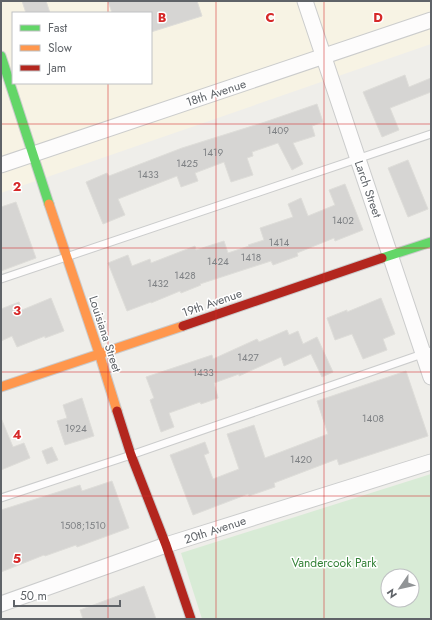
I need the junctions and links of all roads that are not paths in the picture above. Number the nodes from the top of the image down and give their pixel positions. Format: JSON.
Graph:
{"nodes":[{"id":1,"x":305,"y":1,"type":"edge"},
{"id":2,"x":431,"y":20,"type":"edge"},
{"id":3,"x":1,"y":56,"type":"edge"},
{"id":4,"x":323,"y":57,"type":"junction"},
{"id":5,"x":431,"y":134,"type":"edge"},
{"id":6,"x":32,"y":154,"type":"junction"},
{"id":7,"x":358,"y":158,"type":"junction"},
{"id":8,"x":1,"y":164,"type":"edge"},
{"id":9,"x":431,"y":242,"type":"edge"},
{"id":10,"x":391,"y":255,"type":"junction"},
{"id":11,"x":67,"y":256,"type":"junction"},
{"id":12,"x":1,"y":278,"type":"edge"},
{"id":13,"x":427,"y":352,"type":"edge"},
{"id":14,"x":99,"y":353,"type":"junction"},
{"id":15,"x":431,"y":377,"type":"edge"},
{"id":16,"x":1,"y":387,"type":"edge"},
{"id":17,"x":131,"y":455,"type":"junction"},
{"id":18,"x":431,"y":462,"type":"edge"},
{"id":19,"x":1,"y":498,"type":"edge"},
{"id":20,"x":166,"y":545,"type":"junction"},
{"id":21,"x":1,"y":604,"type":"edge"},
{"id":22,"x":190,"y":619,"type":"edge"}],
"edges":[{"from":1,"to":4,"type":"street","name":"Larch Street"},
{"from":2,"to":4,"type":"street","name":"18th Avenue"},
{"from":3,"to":6,"type":"street","name":"Louisiana Street"},
{"from":4,"to":6,"type":"street","name":"18th Avenue"},
{"from":4,"to":7,"type":"street","name":"Larch Street"},
{"from":5,"to":7,"type":"lane"},
{"from":6,"to":8,"type":"street","name":"18th Avenue"},
{"from":6,"to":11,"type":"street","name":"Louisiana Street"},
{"from":7,"to":10,"type":"street","name":"Larch Street"},
{"from":7,"to":11,"type":"lane"},
{"from":9,"to":10,"type":"street","name":"19th Avenue"},
{"from":10,"to":13,"type":"street","name":"Larch Street"},
{"from":10,"to":14,"type":"street","name":"19th Avenue"},
{"from":11,"to":12,"type":"lane"},
{"from":11,"to":14,"type":"street","name":"Louisiana Street"},
{"from":13,"to":15,"type":"street","name":"Larch Street"},
{"from":13,"to":17,"type":"lane"},
{"from":14,"to":16,"type":"street","name":"19th Avenue"},
{"from":14,"to":17,"type":"street","name":"Louisiana Street"},
{"from":17,"to":19,"type":"lane"},
{"from":17,"to":20,"type":"street","name":"Louisiana Street"},
{"from":18,"to":20,"type":"street","name":"20th Avenue"},
{"from":20,"to":21,"type":"street","name":"20th Avenue"},
{"from":20,"to":22,"type":"street","name":"Louisiana Street"}]}
